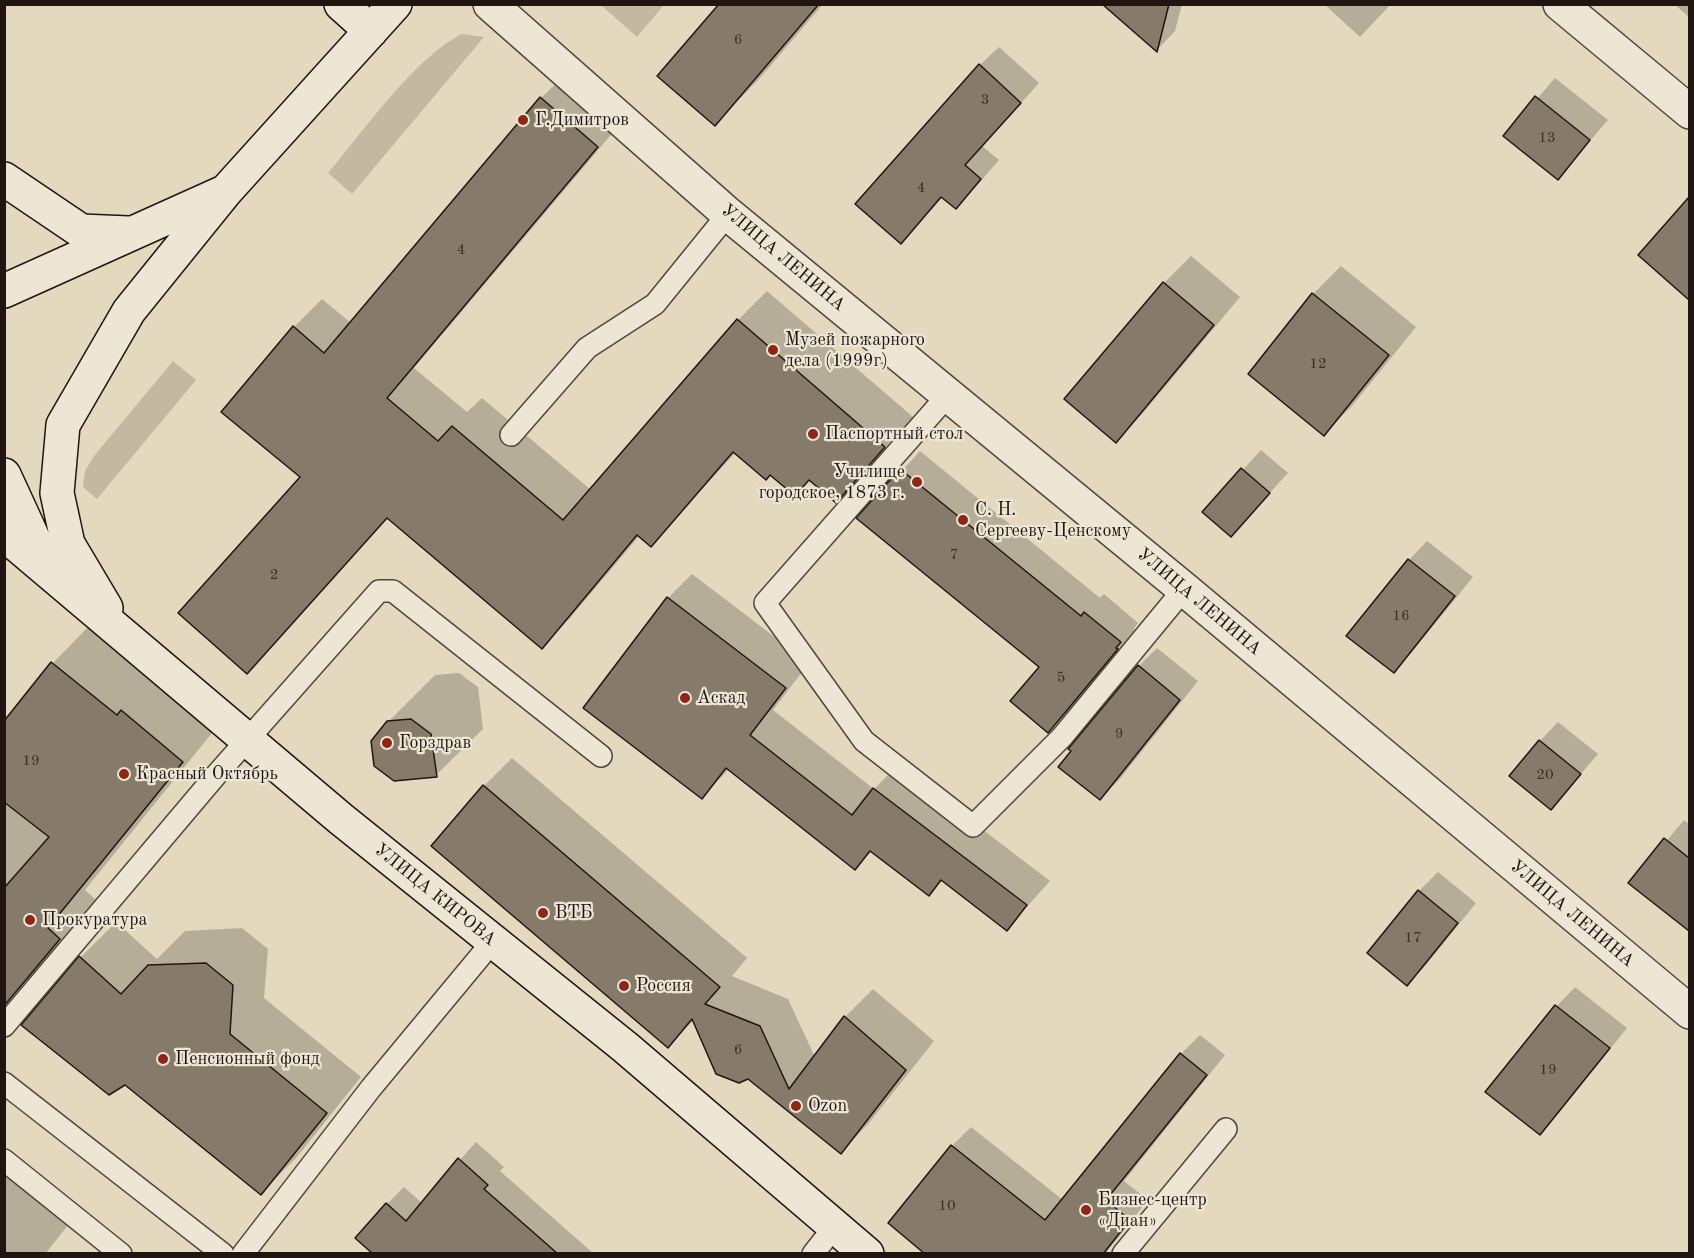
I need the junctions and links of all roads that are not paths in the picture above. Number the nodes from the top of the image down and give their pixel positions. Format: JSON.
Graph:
{"nodes":[{"id":1,"x":341,"y":4,"type":"edge"},
{"id":2,"x":395,"y":4,"type":"edge"},
{"id":3,"x":490,"y":4,"type":"edge"},
{"id":4,"x":1560,"y":4,"type":"edge"},
{"id":5,"x":371,"y":32,"type":"junction"},
{"id":6,"x":1689,"y":112,"type":"edge"},
{"id":7,"x":4,"y":179,"type":"edge"},
{"id":8,"x":226,"y":191,"type":"junction"},
{"id":9,"x":728,"y":213,"type":"junction"},
{"id":10,"x":133,"y":233,"type":"junction"},
{"id":11,"x":4,"y":291,"type":"edge"},
{"id":12,"x":948,"y":396,"type":"junction"},
{"id":13,"x":511,"y":435,"type":"dead end"},
{"id":14,"x":4,"y":475,"type":"edge"},
{"id":15,"x":4,"y":534,"type":"edge"},
{"id":16,"x":47,"y":570,"type":"junction"},
{"id":17,"x":1184,"y":589,"type":"junction"},
{"id":18,"x":123,"y":635,"type":"junction"},
{"id":19,"x":248,"y":741,"type":"junction"},
{"id":20,"x":601,"y":756,"type":"dead end"},
{"id":21,"x":493,"y":941,"type":"junction"},
{"id":22,"x":1689,"y":1012,"type":"edge"},
{"id":23,"x":4,"y":1026,"type":"edge"},
{"id":24,"x":4,"y":1083,"type":"edge"},
{"id":25,"x":1226,"y":1129,"type":"dead end"},
{"id":26,"x":4,"y":1160,"type":"edge"},
{"id":27,"x":835,"y":1226,"type":"junction"},
{"id":28,"x":121,"y":1254,"type":"edge"},
{"id":29,"x":223,"y":1254,"type":"edge"},
{"id":30,"x":243,"y":1254,"type":"edge"},
{"id":31,"x":813,"y":1254,"type":"edge"},
{"id":32,"x":867,"y":1254,"type":"edge"},
{"id":33,"x":1123,"y":1254,"type":"edge"}],
"edges":[{"from":1,"to":5,"type":"street"},
{"from":2,"to":5,"type":"street"},
{"from":3,"to":9,"type":"street","name":"УЛИЦА ЛЕНИНА"},
{"from":4,"to":6,"type":"street"},
{"from":5,"to":8,"type":"street"},
{"from":7,"to":10,"type":"street"},
{"from":8,"to":10,"type":"street"},
{"from":8,"to":18,"type":"street"},
{"from":9,"to":12,"type":"street","name":"УЛИЦА ЛЕНИНА"},
{"from":9,"to":13,"type":"lane"},
{"from":10,"to":11,"type":"street"},
{"from":12,"to":17,"type":"street","name":"УЛИЦА ЛЕНИНА"},
{"from":12,"to":17,"type":"lane"},
{"from":14,"to":16,"type":"street"},
{"from":15,"to":16,"type":"street","name":"УЛИЦА КИРОВА"},
{"from":16,"to":18,"type":"street","name":"УЛИЦА КИРОВА"},
{"from":17,"to":22,"type":"street","name":"УЛИЦА ЛЕНИНА"},
{"from":18,"to":19,"type":"street","name":"УЛИЦА КИРОВА"},
{"from":19,"to":20,"type":"lane"},
{"from":19,"to":21,"type":"street","name":"УЛИЦА КИРОВА"},
{"from":19,"to":23,"type":"lane"},
{"from":21,"to":27,"type":"street","name":"УЛИЦА КИРОВА"},
{"from":21,"to":30,"type":"lane"},
{"from":24,"to":29,"type":"lane"},
{"from":25,"to":33,"type":"lane"},
{"from":26,"to":28,"type":"lane"},
{"from":27,"to":31,"type":"lane"},
{"from":27,"to":32,"type":"street","name":"УЛИЦА КИРОВА"}]}
